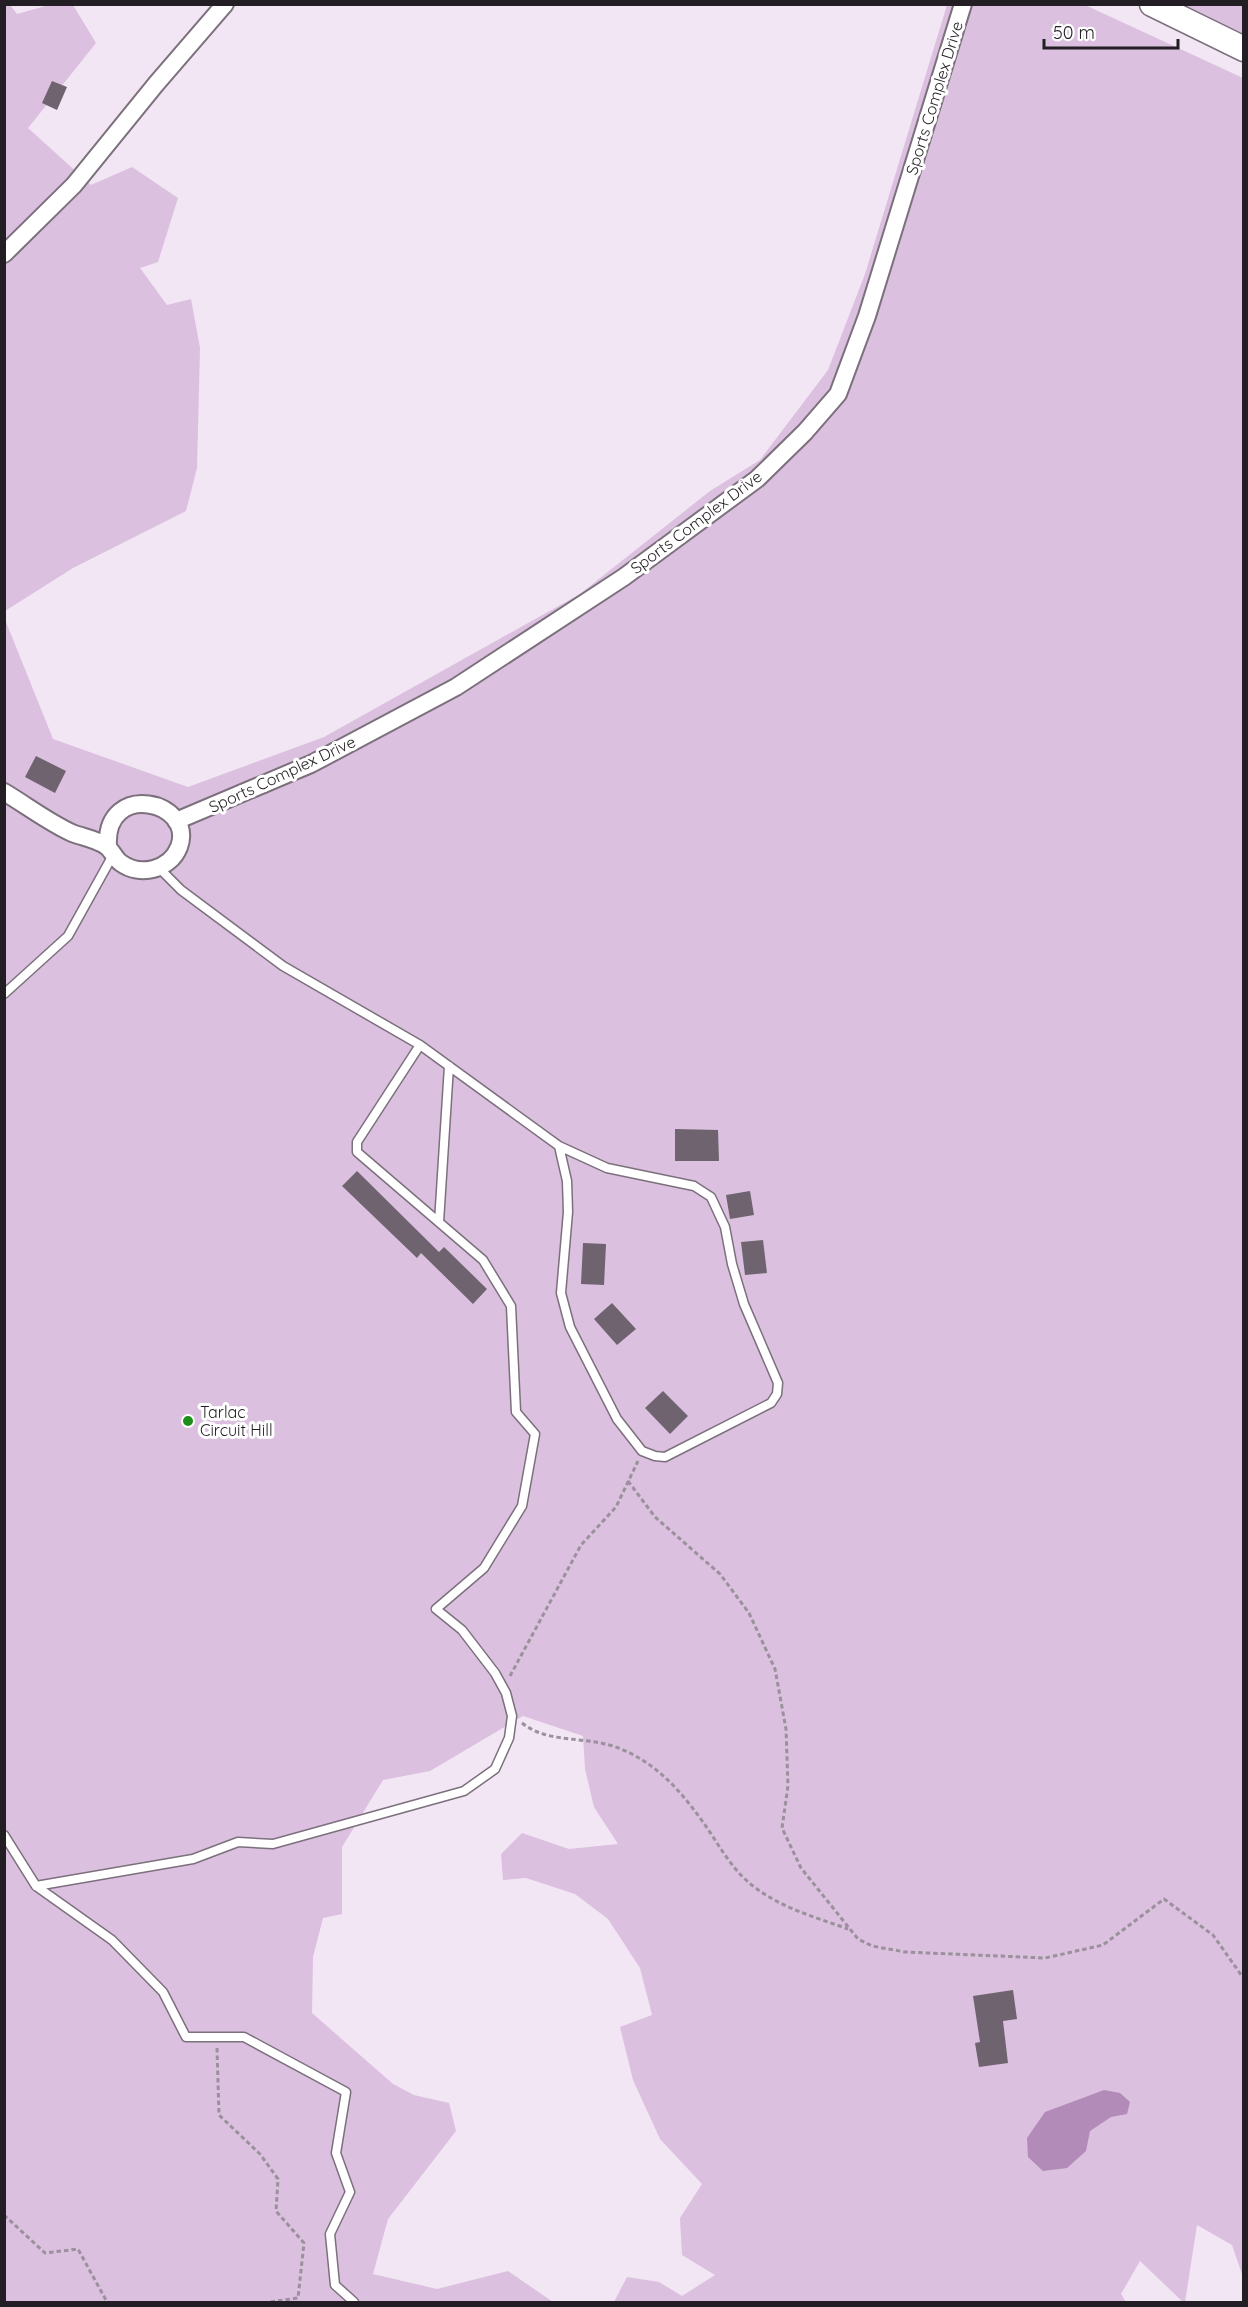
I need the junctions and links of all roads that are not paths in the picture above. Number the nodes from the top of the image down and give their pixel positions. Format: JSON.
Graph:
{"nodes":[{"id":1,"x":225,"y":4,"type":"edge"},
{"id":2,"x":963,"y":4,"type":"edge"},
{"id":3,"x":1152,"y":4,"type":"edge"},
{"id":4,"x":1244,"y":50,"type":"edge"},
{"id":5,"x":4,"y":254,"type":"edge"},
{"id":6,"x":4,"y":792,"type":"edge"},
{"id":7,"x":176,"y":821,"type":"junction"},
{"id":8,"x":110,"y":851,"type":"junction"},
{"id":9,"x":159,"y":868,"type":"junction"},
{"id":10,"x":4,"y":994,"type":"edge"},
{"id":11,"x":420,"y":1045,"type":"junction"},
{"id":12,"x":449,"y":1066,"type":"junction"},
{"id":13,"x":559,"y":1146,"type":"junction"},
{"id":14,"x":439,"y":1222,"type":"junction"},
{"id":15,"x":4,"y":1835,"type":"edge"},
{"id":16,"x":36,"y":1886,"type":"junction"},
{"id":17,"x":354,"y":2302,"type":"edge"}],
"edges":[{"from":1,"to":5,"type":"street"},
{"from":2,"to":7,"type":"street","name":"Sports Complex Drive"},
{"from":3,"to":4,"type":"main road"},
{"from":6,"to":8,"type":"street"},
{"from":7,"to":8,"type":"street"},
{"from":7,"to":9,"type":"street"},
{"from":8,"to":9,"type":"street"},
{"from":8,"to":10,"type":"lane"},
{"from":9,"to":11,"type":"lane"},
{"from":11,"to":12,"type":"lane"},
{"from":11,"to":14,"type":"lane"},
{"from":12,"to":13,"type":"lane"},
{"from":12,"to":14,"type":"lane"},
{"from":13,"to":13,"type":"lane"},
{"from":14,"to":16,"type":"lane"},
{"from":15,"to":16,"type":"lane"},
{"from":16,"to":17,"type":"lane"}]}
